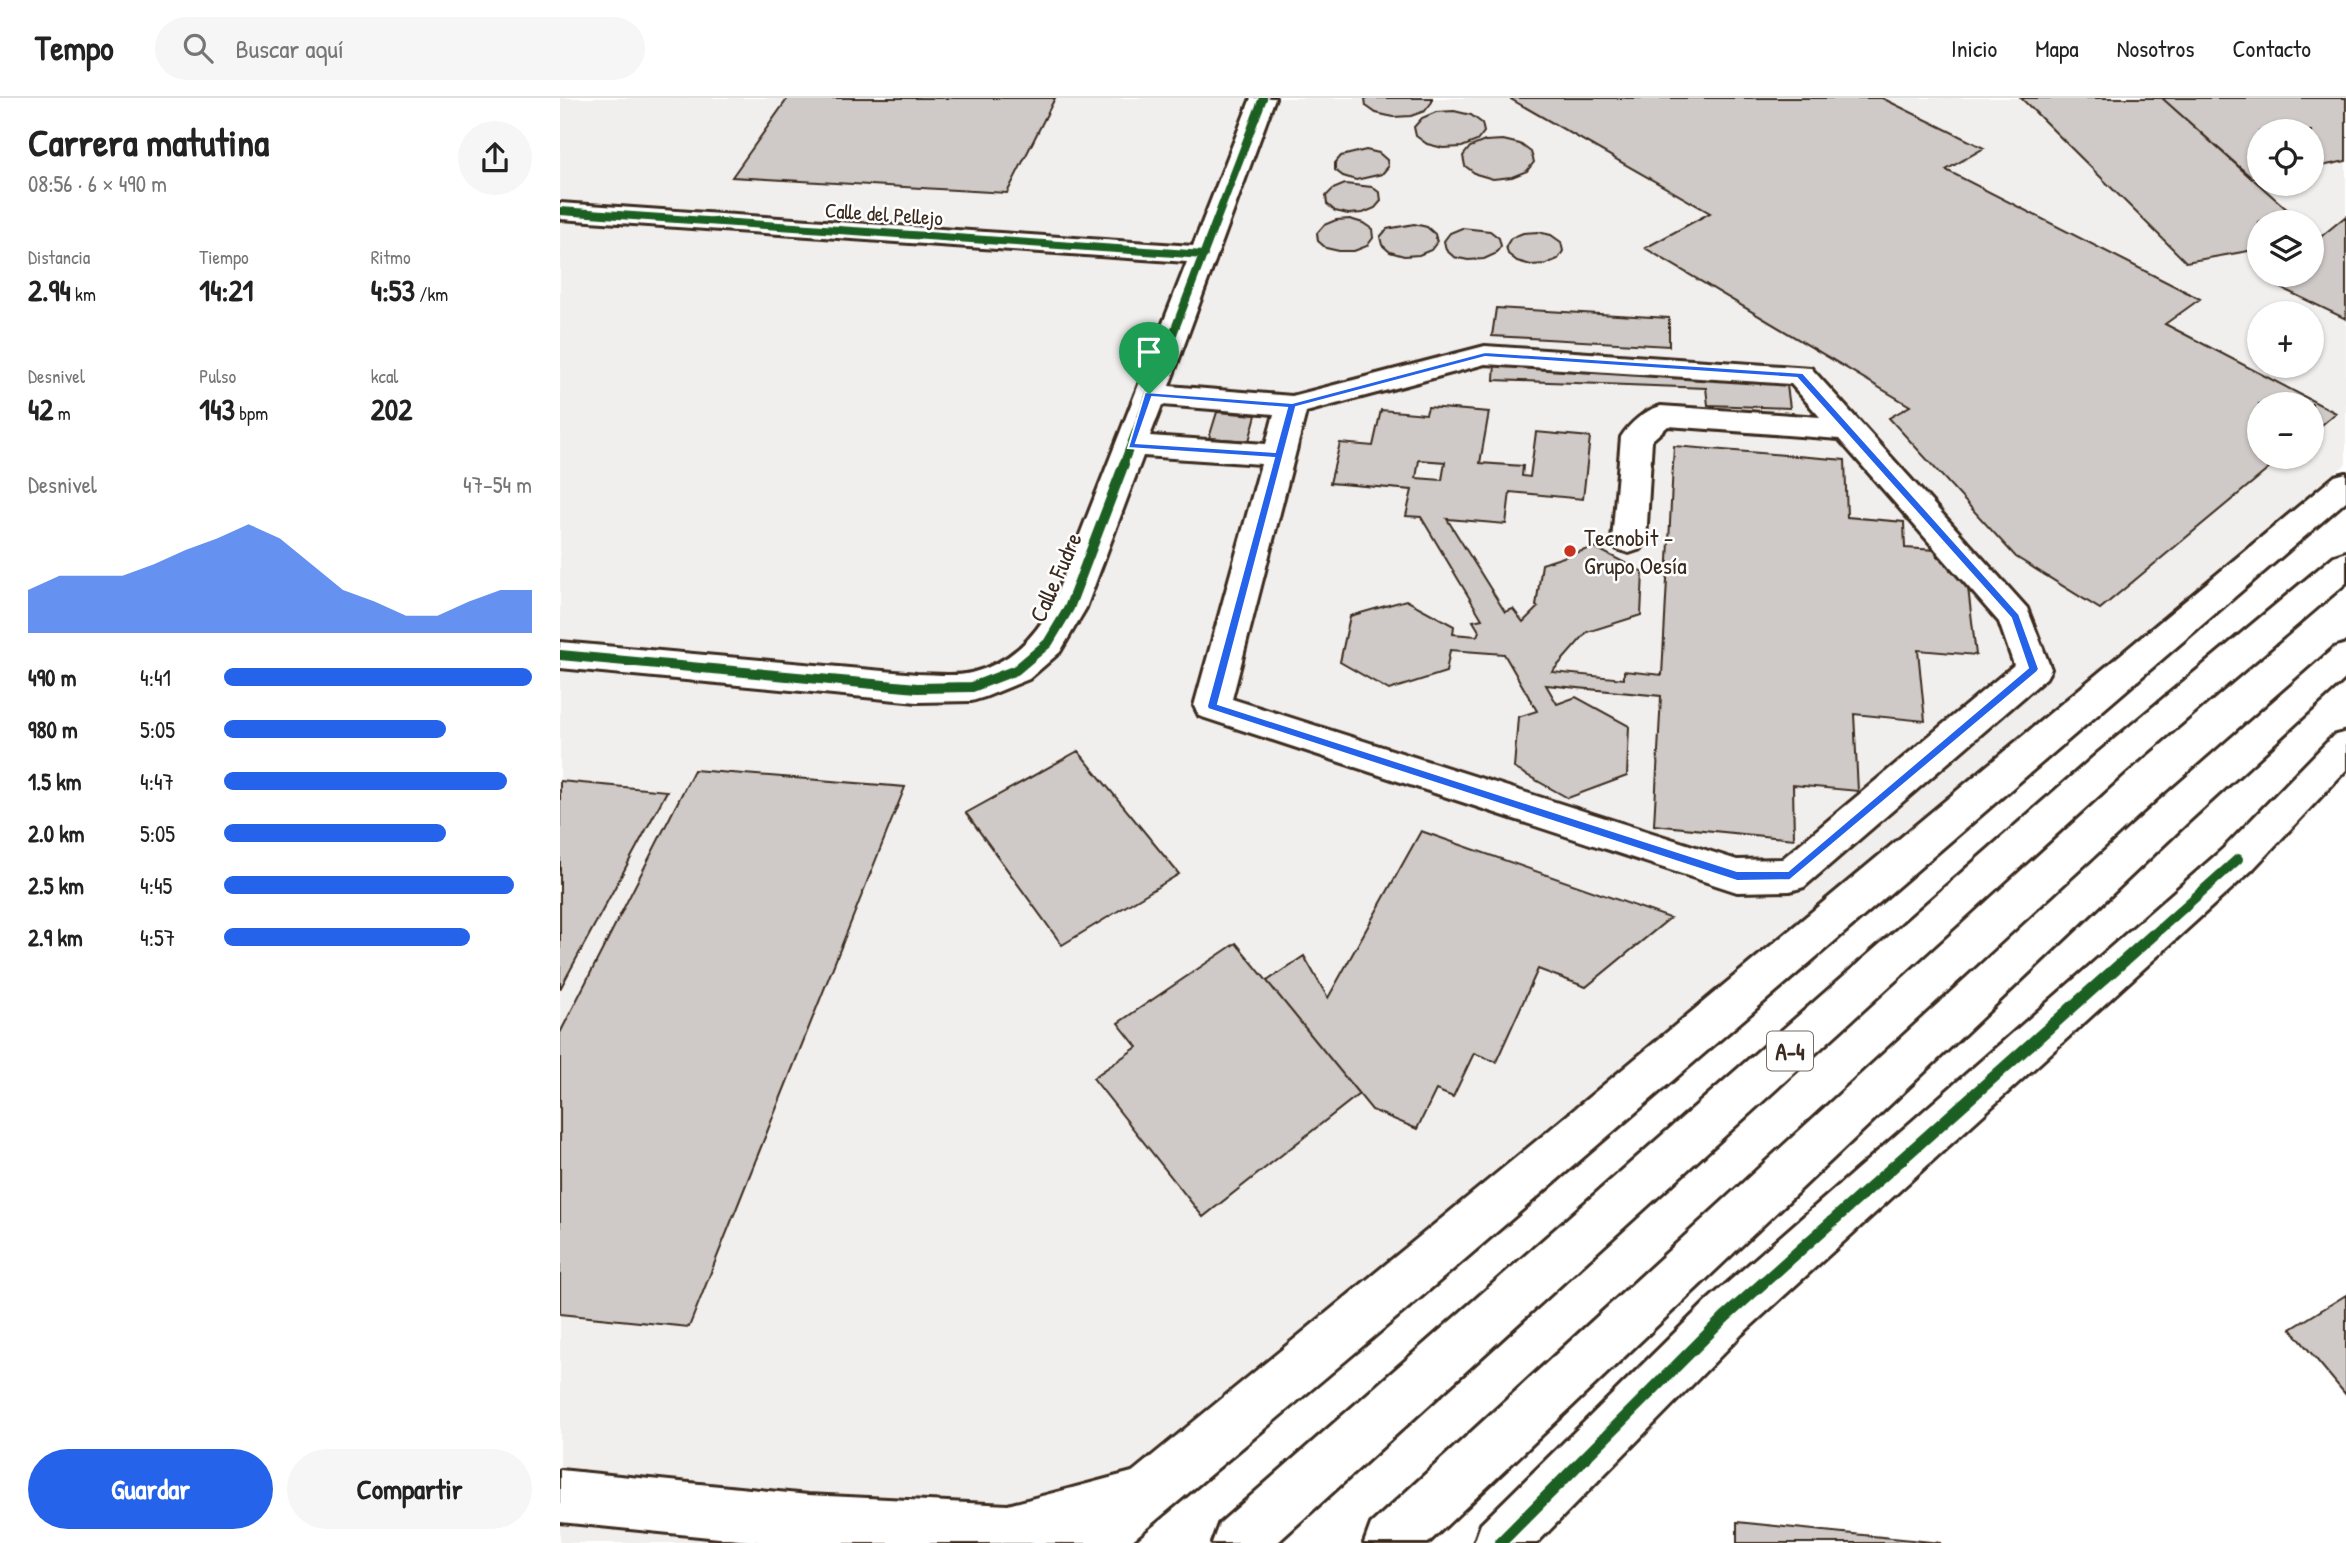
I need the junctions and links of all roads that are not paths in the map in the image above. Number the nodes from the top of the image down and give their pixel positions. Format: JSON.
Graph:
{"nodes":[{"id":1,"x":1263,"y":98,"type":"edge"},
{"id":2,"x":560,"y":211,"type":"edge"},
{"id":3,"x":1204,"y":255,"type":"junction"},
{"id":4,"x":1149,"y":394,"type":"junction"},
{"id":5,"x":1292,"y":405,"type":"junction"},
{"id":6,"x":1847,"y":429,"type":"junction"},
{"id":7,"x":1131,"y":445,"type":"junction"},
{"id":8,"x":1279,"y":455,"type":"junction"},
{"id":9,"x":2346,"y":484,"type":"edge"},
{"id":10,"x":1629,"y":541,"type":"dead end"},
{"id":11,"x":2346,"y":564,"type":"edge"},
{"id":12,"x":560,"y":655,"type":"edge"},
{"id":13,"x":2346,"y":657,"type":"edge"},
{"id":14,"x":2346,"y":746,"type":"edge"},
{"id":15,"x":1149,"y":1493,"type":"junction"},
{"id":16,"x":560,"y":1496,"type":"edge"},
{"id":17,"x":824,"y":1532,"type":"edge"},
{"id":18,"x":1088,"y":1543,"type":"edge"},
{"id":19,"x":1238,"y":1543,"type":"edge"},
{"id":20,"x":1390,"y":1543,"type":"edge"},
{"id":21,"x":1500,"y":1543,"type":"edge"}],
"edges":[{"from":1,"to":3,"type":"main road","name":"Calle Fudre"},
{"from":2,"to":3,"type":"main road","name":"Calle del Pellejo"},
{"from":3,"to":4,"type":"main road","name":"Calle Fudre"},
{"from":4,"to":5,"type":"main road"},
{"from":4,"to":7,"type":"main road","name":"Calle Fudre"},
{"from":5,"to":6,"type":"main road"},
{"from":5,"to":8,"type":"main road"},
{"from":6,"to":8,"type":"main road"},
{"from":6,"to":10,"type":"main road"},
{"from":7,"to":8,"type":"main road"},
{"from":7,"to":12,"type":"main road","name":"Calle Fudre"},
{"from":9,"to":15,"type":"main road"},
{"from":11,"to":19,"type":"main road","number":"A-4"},
{"from":13,"to":20,"type":"main road"},
{"from":14,"to":21,"type":"main road"},
{"from":15,"to":17,"type":"main road"},
{"from":15,"to":18,"type":"main road"},
{"from":16,"to":17,"type":"main road"}]}
